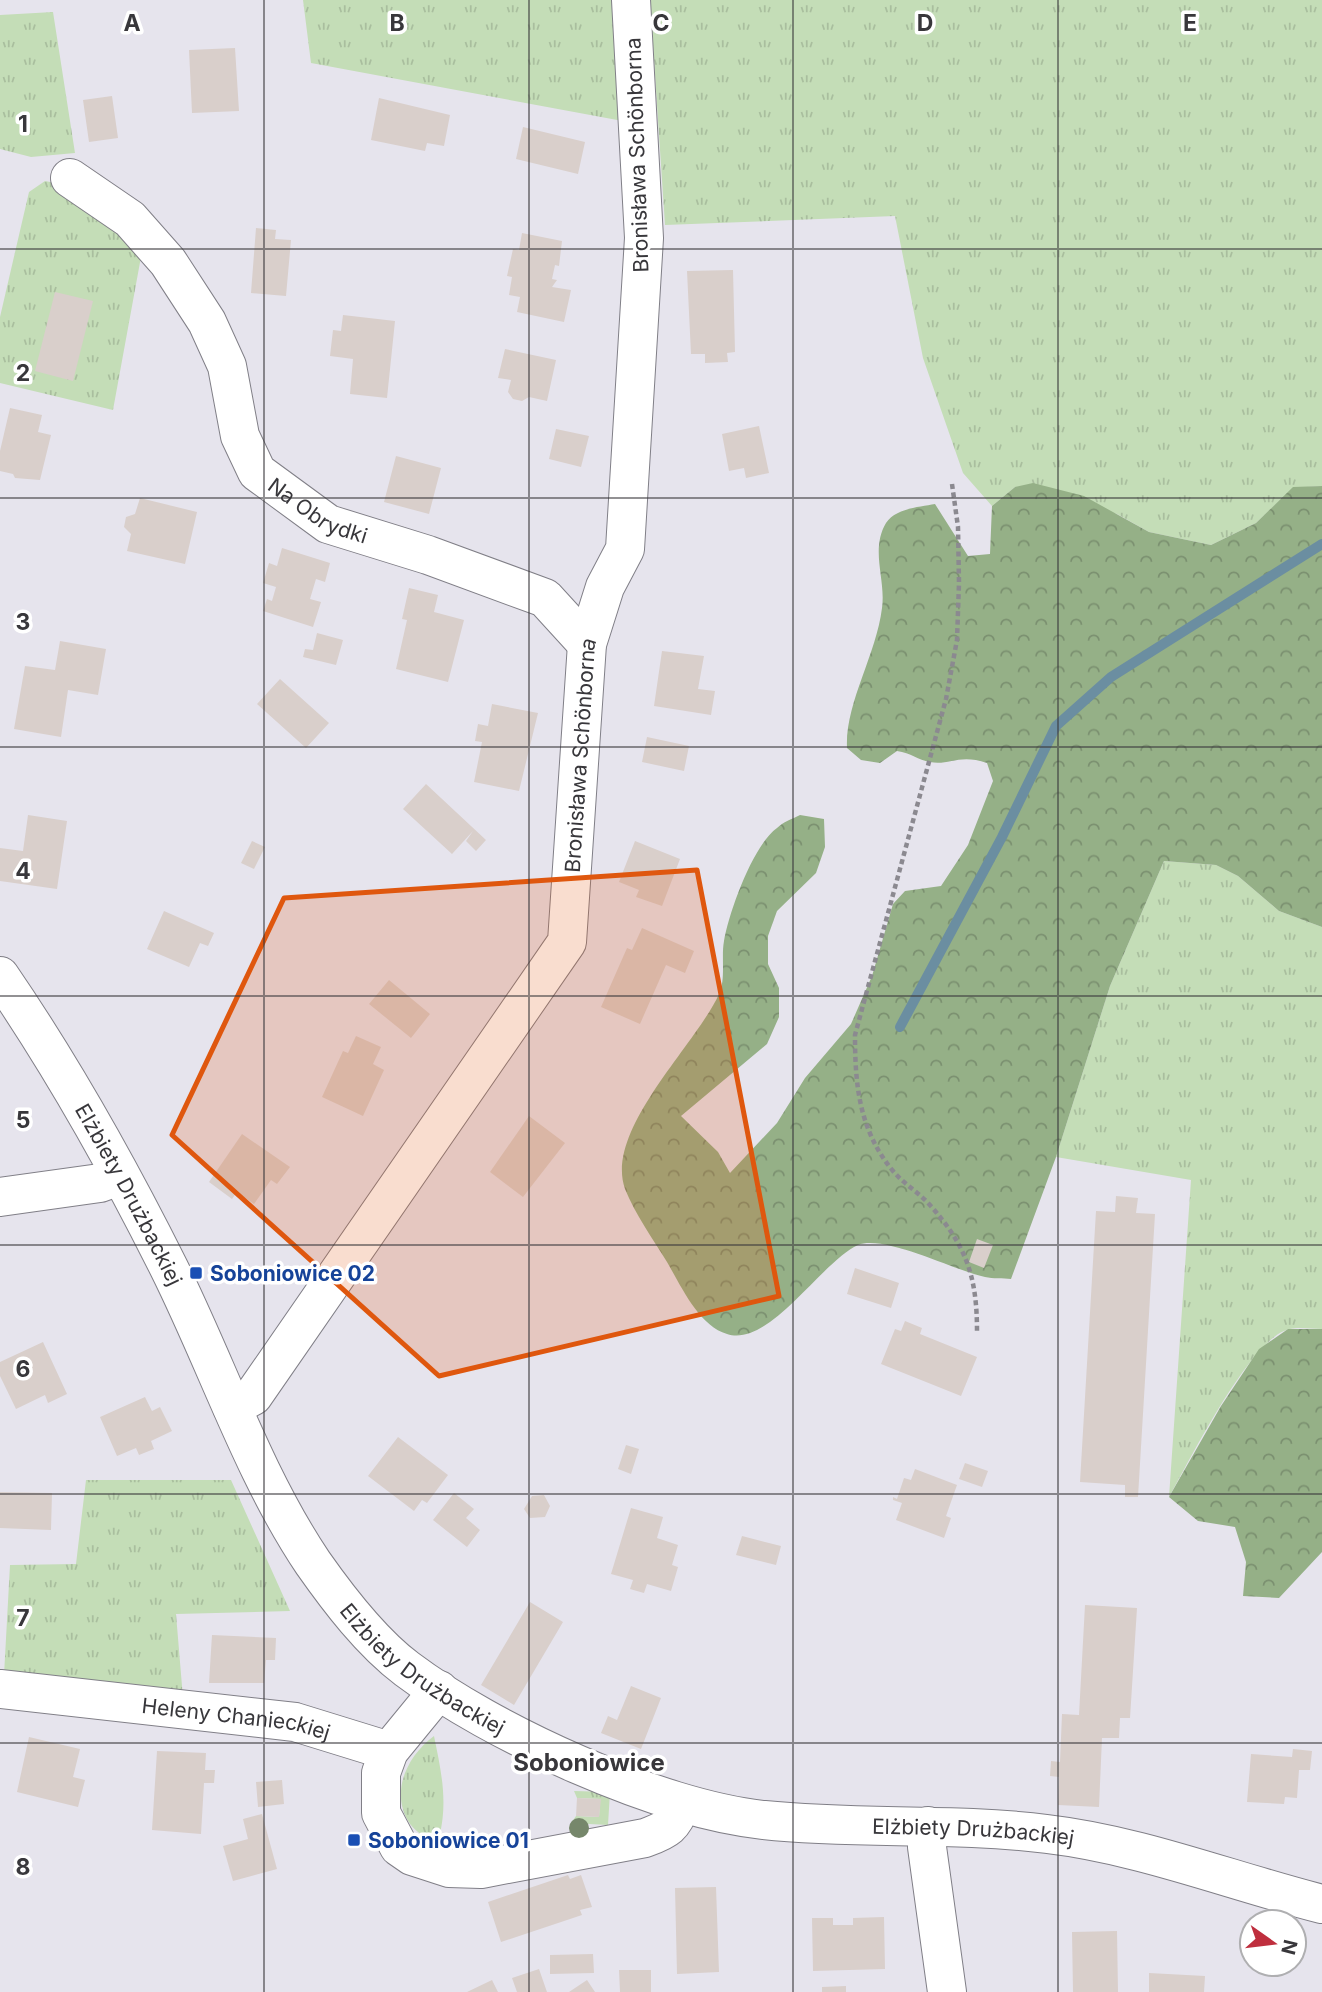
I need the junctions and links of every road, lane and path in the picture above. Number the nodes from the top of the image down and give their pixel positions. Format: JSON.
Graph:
{"nodes":[{"id":1,"x":631,"y":0,"type":"edge"},
{"id":2,"x":70,"y":178,"type":"dead end"},
{"id":3,"x":951,"y":484,"type":"dead end"},
{"id":4,"x":587,"y":644,"type":"junction"},
{"id":5,"x":0,"y":976,"type":"edge"},
{"id":6,"x":119,"y":1176,"type":"junction"},
{"id":7,"x":0,"y":1197,"type":"edge"},
{"id":8,"x":977,"y":1331,"type":"dead end"},
{"id":9,"x":232,"y":1407,"type":"junction"},
{"id":10,"x":0,"y":1689,"type":"edge"},
{"id":11,"x":439,"y":1690,"type":"junction"},
{"id":12,"x":389,"y":1751,"type":"junction"},
{"id":13,"x":681,"y":1804,"type":"junction"},
{"id":14,"x":928,"y":1826,"type":"junction"},
{"id":15,"x":1322,"y":1903,"type":"edge"},
{"id":16,"x":947,"y":1992,"type":"edge"}],
"edges":[{"from":1,"to":4,"type":"street","name":"Bronisława Schönborna"},
{"from":2,"to":4,"type":"street","name":"Na Obrydki"},
{"from":3,"to":8,"type":"path"},
{"from":4,"to":9,"type":"street","name":"Bronisława Schönborna"},
{"from":5,"to":6,"type":"street","name":"Elżbiety Drużbackiej"},
{"from":6,"to":7,"type":"street"},
{"from":6,"to":9,"type":"street","name":"Elżbiety Drużbackiej"},
{"from":9,"to":11,"type":"street","name":"Elżbiety Drużbackiej"},
{"from":10,"to":12,"type":"street","name":"Heleny Chanieckiej"},
{"from":11,"to":12,"type":"street"},
{"from":11,"to":13,"type":"street","name":"Elżbiety Drużbackiej"},
{"from":12,"to":13,"type":"street"},
{"from":13,"to":14,"type":"street","name":"Elżbiety Drużbackiej"},
{"from":14,"to":15,"type":"street","name":"Elżbiety Drużbackiej"},
{"from":14,"to":16,"type":"street"}]}
